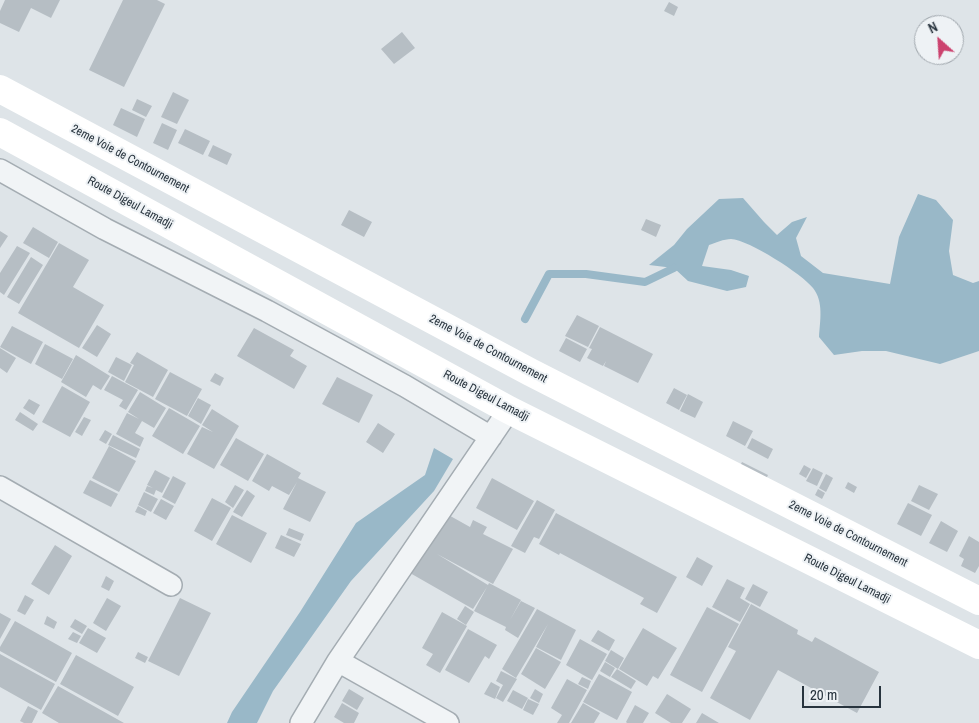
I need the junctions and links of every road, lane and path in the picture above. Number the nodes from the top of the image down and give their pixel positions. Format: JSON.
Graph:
{"nodes":[{"id":1,"x":0,"y":89,"type":"edge"},
{"id":2,"x":0,"y":132,"type":"edge"},
{"id":3,"x":0,"y":170,"type":"edge"},
{"id":4,"x":509,"y":410,"type":"junction"},
{"id":5,"x":491,"y":437,"type":"junction"},
{"id":6,"x":0,"y":487,"type":"edge"},
{"id":7,"x":171,"y":585,"type":"dead end"},
{"id":8,"x":979,"y":601,"type":"edge"},
{"id":9,"x":979,"y":645,"type":"edge"},
{"id":10,"x":338,"y":661,"type":"junction"},
{"id":11,"x":301,"y":723,"type":"edge"},
{"id":12,"x":448,"y":723,"type":"edge"}],
"edges":[{"from":1,"to":8,"type":"main road","name":"2eme Voie de Contournement"},
{"from":2,"to":4,"type":"main road","name":"Route Digeul Lamadji"},
{"from":3,"to":5,"type":"street"},
{"from":4,"to":5,"type":"street"},
{"from":4,"to":9,"type":"main road","name":"Route Digeul Lamadji"},
{"from":5,"to":10,"type":"street"},
{"from":6,"to":7,"type":"street"},
{"from":10,"to":11,"type":"street"},
{"from":10,"to":12,"type":"street"}]}
